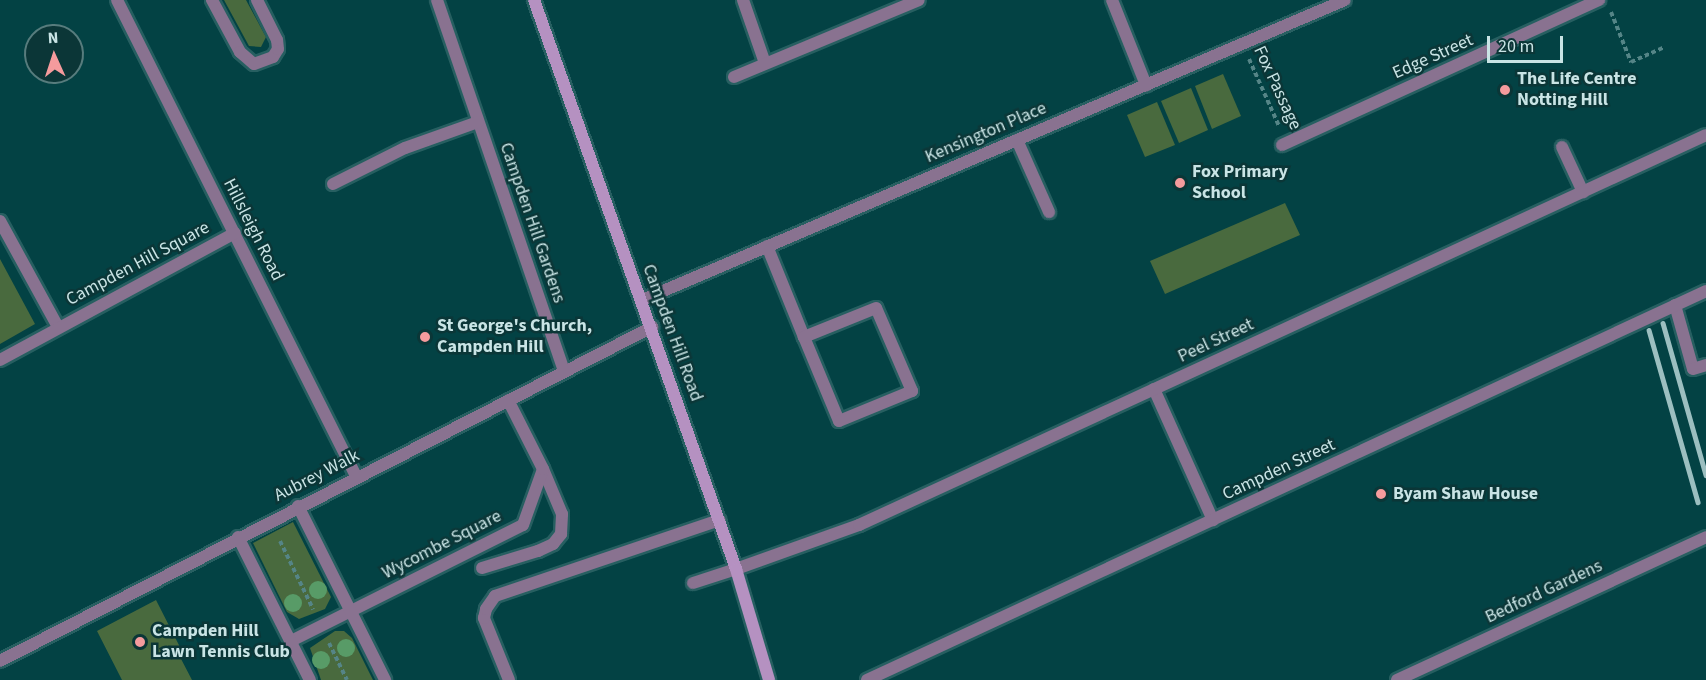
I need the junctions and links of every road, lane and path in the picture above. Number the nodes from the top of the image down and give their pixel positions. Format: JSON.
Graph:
{"nodes":[{"id":1,"x":117,"y":0,"type":"edge"},
{"id":2,"x":212,"y":0,"type":"edge"},
{"id":3,"x":257,"y":0,"type":"edge"},
{"id":4,"x":437,"y":0,"type":"edge"},
{"id":5,"x":534,"y":0,"type":"edge"},
{"id":6,"x":743,"y":0,"type":"edge"},
{"id":7,"x":919,"y":0,"type":"edge"},
{"id":8,"x":1112,"y":0,"type":"edge"},
{"id":9,"x":1345,"y":0,"type":"edge"},
{"id":10,"x":1599,"y":0,"type":"edge"},
{"id":11,"x":1610,"y":9,"type":"dead end"},
{"id":12,"x":1242,"y":44,"type":"junction"},
{"id":13,"x":1663,"y":48,"type":"dead end"},
{"id":14,"x":765,"y":63,"type":"junction"},
{"id":15,"x":734,"y":77,"type":"dead end"},
{"id":16,"x":1146,"y":85,"type":"junction"},
{"id":17,"x":478,"y":122,"type":"junction"},
{"id":18,"x":1706,"y":135,"type":"edge"},
{"id":19,"x":1017,"y":140,"type":"junction"},
{"id":20,"x":1284,"y":144,"type":"joint"},
{"id":21,"x":1562,"y":147,"type":"dead end"},
{"id":22,"x":333,"y":184,"type":"dead end"},
{"id":23,"x":1583,"y":192,"type":"junction"},
{"id":24,"x":1049,"y":212,"type":"dead end"},
{"id":25,"x":0,"y":221,"type":"edge"},
{"id":26,"x":235,"y":233,"type":"junction"},
{"id":27,"x":767,"y":246,"type":"junction"},
{"id":28,"x":1706,"y":291,"type":"edge"},
{"id":29,"x":642,"y":300,"type":"junction"},
{"id":30,"x":1675,"y":305,"type":"junction"},
{"id":31,"x":58,"y":327,"type":"junction"},
{"id":32,"x":652,"y":327,"type":"junction"},
{"id":33,"x":804,"y":337,"type":"junction"},
{"id":34,"x":0,"y":360,"type":"edge"},
{"id":35,"x":1706,"y":365,"type":"edge"},
{"id":36,"x":564,"y":371,"type":"junction"},
{"id":37,"x":1154,"y":389,"type":"junction"},
{"id":38,"x":508,"y":400,"type":"junction"},
{"id":39,"x":543,"y":469,"type":"junction"},
{"id":40,"x":356,"y":476,"type":"junction"},
{"id":41,"x":298,"y":506,"type":"junction"},
{"id":42,"x":719,"y":520,"type":"junction"},
{"id":43,"x":1212,"y":520,"type":"junction"},
{"id":44,"x":238,"y":537,"type":"junction"},
{"id":45,"x":1706,"y":537,"type":"edge"},
{"id":46,"x":482,"y":568,"type":"dead end"},
{"id":47,"x":736,"y":569,"type":"junction"},
{"id":48,"x":693,"y":583,"type":"dead end"},
{"id":49,"x":351,"y":611,"type":"junction"},
{"id":50,"x":291,"y":641,"type":"junction"},
{"id":51,"x":0,"y":661,"type":"edge"},
{"id":52,"x":310,"y":680,"type":"edge"},
{"id":53,"x":385,"y":680,"type":"edge"},
{"id":54,"x":508,"y":680,"type":"edge"},
{"id":55,"x":769,"y":680,"type":"edge"},
{"id":56,"x":867,"y":680,"type":"edge"},
{"id":57,"x":1397,"y":680,"type":"edge"}],
"edges":[{"from":1,"to":26,"type":"street","name":"Hillsleigh Road"},
{"from":2,"to":3,"type":"street"},
{"from":4,"to":17,"type":"street","name":"Campden Hill Gardens"},
{"from":5,"to":29,"type":"street","name":"Campden Hill Road"},
{"from":6,"to":14,"type":"street"},
{"from":7,"to":14,"type":"street"},
{"from":8,"to":16,"type":"street"},
{"from":9,"to":12,"type":"street","name":"Kensington Place"},
{"from":10,"to":20,"type":"street","name":"Edge Street"},
{"from":11,"to":13,"type":"path"},
{"from":12,"to":16,"type":"street","name":"Kensington Place"},
{"from":12,"to":20,"type":"path","name":"Fox Passage"},
{"from":14,"to":15,"type":"street"},
{"from":16,"to":19,"type":"street","name":"Kensington Place"},
{"from":17,"to":22,"type":"street"},
{"from":17,"to":36,"type":"street","name":"Campden Hill Gardens"},
{"from":18,"to":23,"type":"street","name":"Peel Street"},
{"from":19,"to":24,"type":"street"},
{"from":19,"to":27,"type":"street","name":"Kensington Place"},
{"from":21,"to":23,"type":"street"},
{"from":23,"to":37,"type":"street","name":"Peel Street"},
{"from":25,"to":31,"type":"street","name":"Campden Hill Square"},
{"from":26,"to":31,"type":"street","name":"Campden Hill Square"},
{"from":26,"to":40,"type":"street","name":"Hillsleigh Road"},
{"from":27,"to":29,"type":"street","name":"Kensington Place"},
{"from":27,"to":33,"type":"street"},
{"from":28,"to":30,"type":"street","name":"Campden Street"},
{"from":29,"to":32,"type":"street","name":"Campden Hill Road"},
{"from":30,"to":35,"type":"street"},
{"from":30,"to":43,"type":"street","name":"Campden Street"},
{"from":31,"to":34,"type":"street","name":"Campden Hill Square"},
{"from":32,"to":36,"type":"street","name":"Aubrey Walk"},
{"from":32,"to":42,"type":"street","name":"Campden Hill Road"},
{"from":33,"to":33,"type":"street"},
{"from":36,"to":38,"type":"street","name":"Aubrey Walk"},
{"from":37,"to":43,"type":"street"},
{"from":37,"to":47,"type":"street","name":"Peel Street"},
{"from":38,"to":39,"type":"street"},
{"from":38,"to":40,"type":"street","name":"Aubrey Walk"},
{"from":39,"to":46,"type":"street"},
{"from":39,"to":49,"type":"street","name":"Wycombe Square"},
{"from":40,"to":41,"type":"street","name":"Aubrey Walk"},
{"from":41,"to":44,"type":"street","name":"Aubrey Walk"},
{"from":41,"to":49,"type":"street"},
{"from":42,"to":47,"type":"street","name":"Campden Hill Road"},
{"from":42,"to":54,"type":"street"},
{"from":43,"to":56,"type":"street","name":"Campden Street"},
{"from":44,"to":50,"type":"street"},
{"from":44,"to":51,"type":"street","name":"Aubrey Walk"},
{"from":45,"to":57,"type":"street","name":"Bedford Gardens"},
{"from":47,"to":48,"type":"street","name":"Peel Street"},
{"from":47,"to":55,"type":"street","name":"Campden Hill Road"},
{"from":49,"to":50,"type":"street","name":"Wycombe Square"},
{"from":49,"to":53,"type":"street"},
{"from":50,"to":52,"type":"street"}]}
